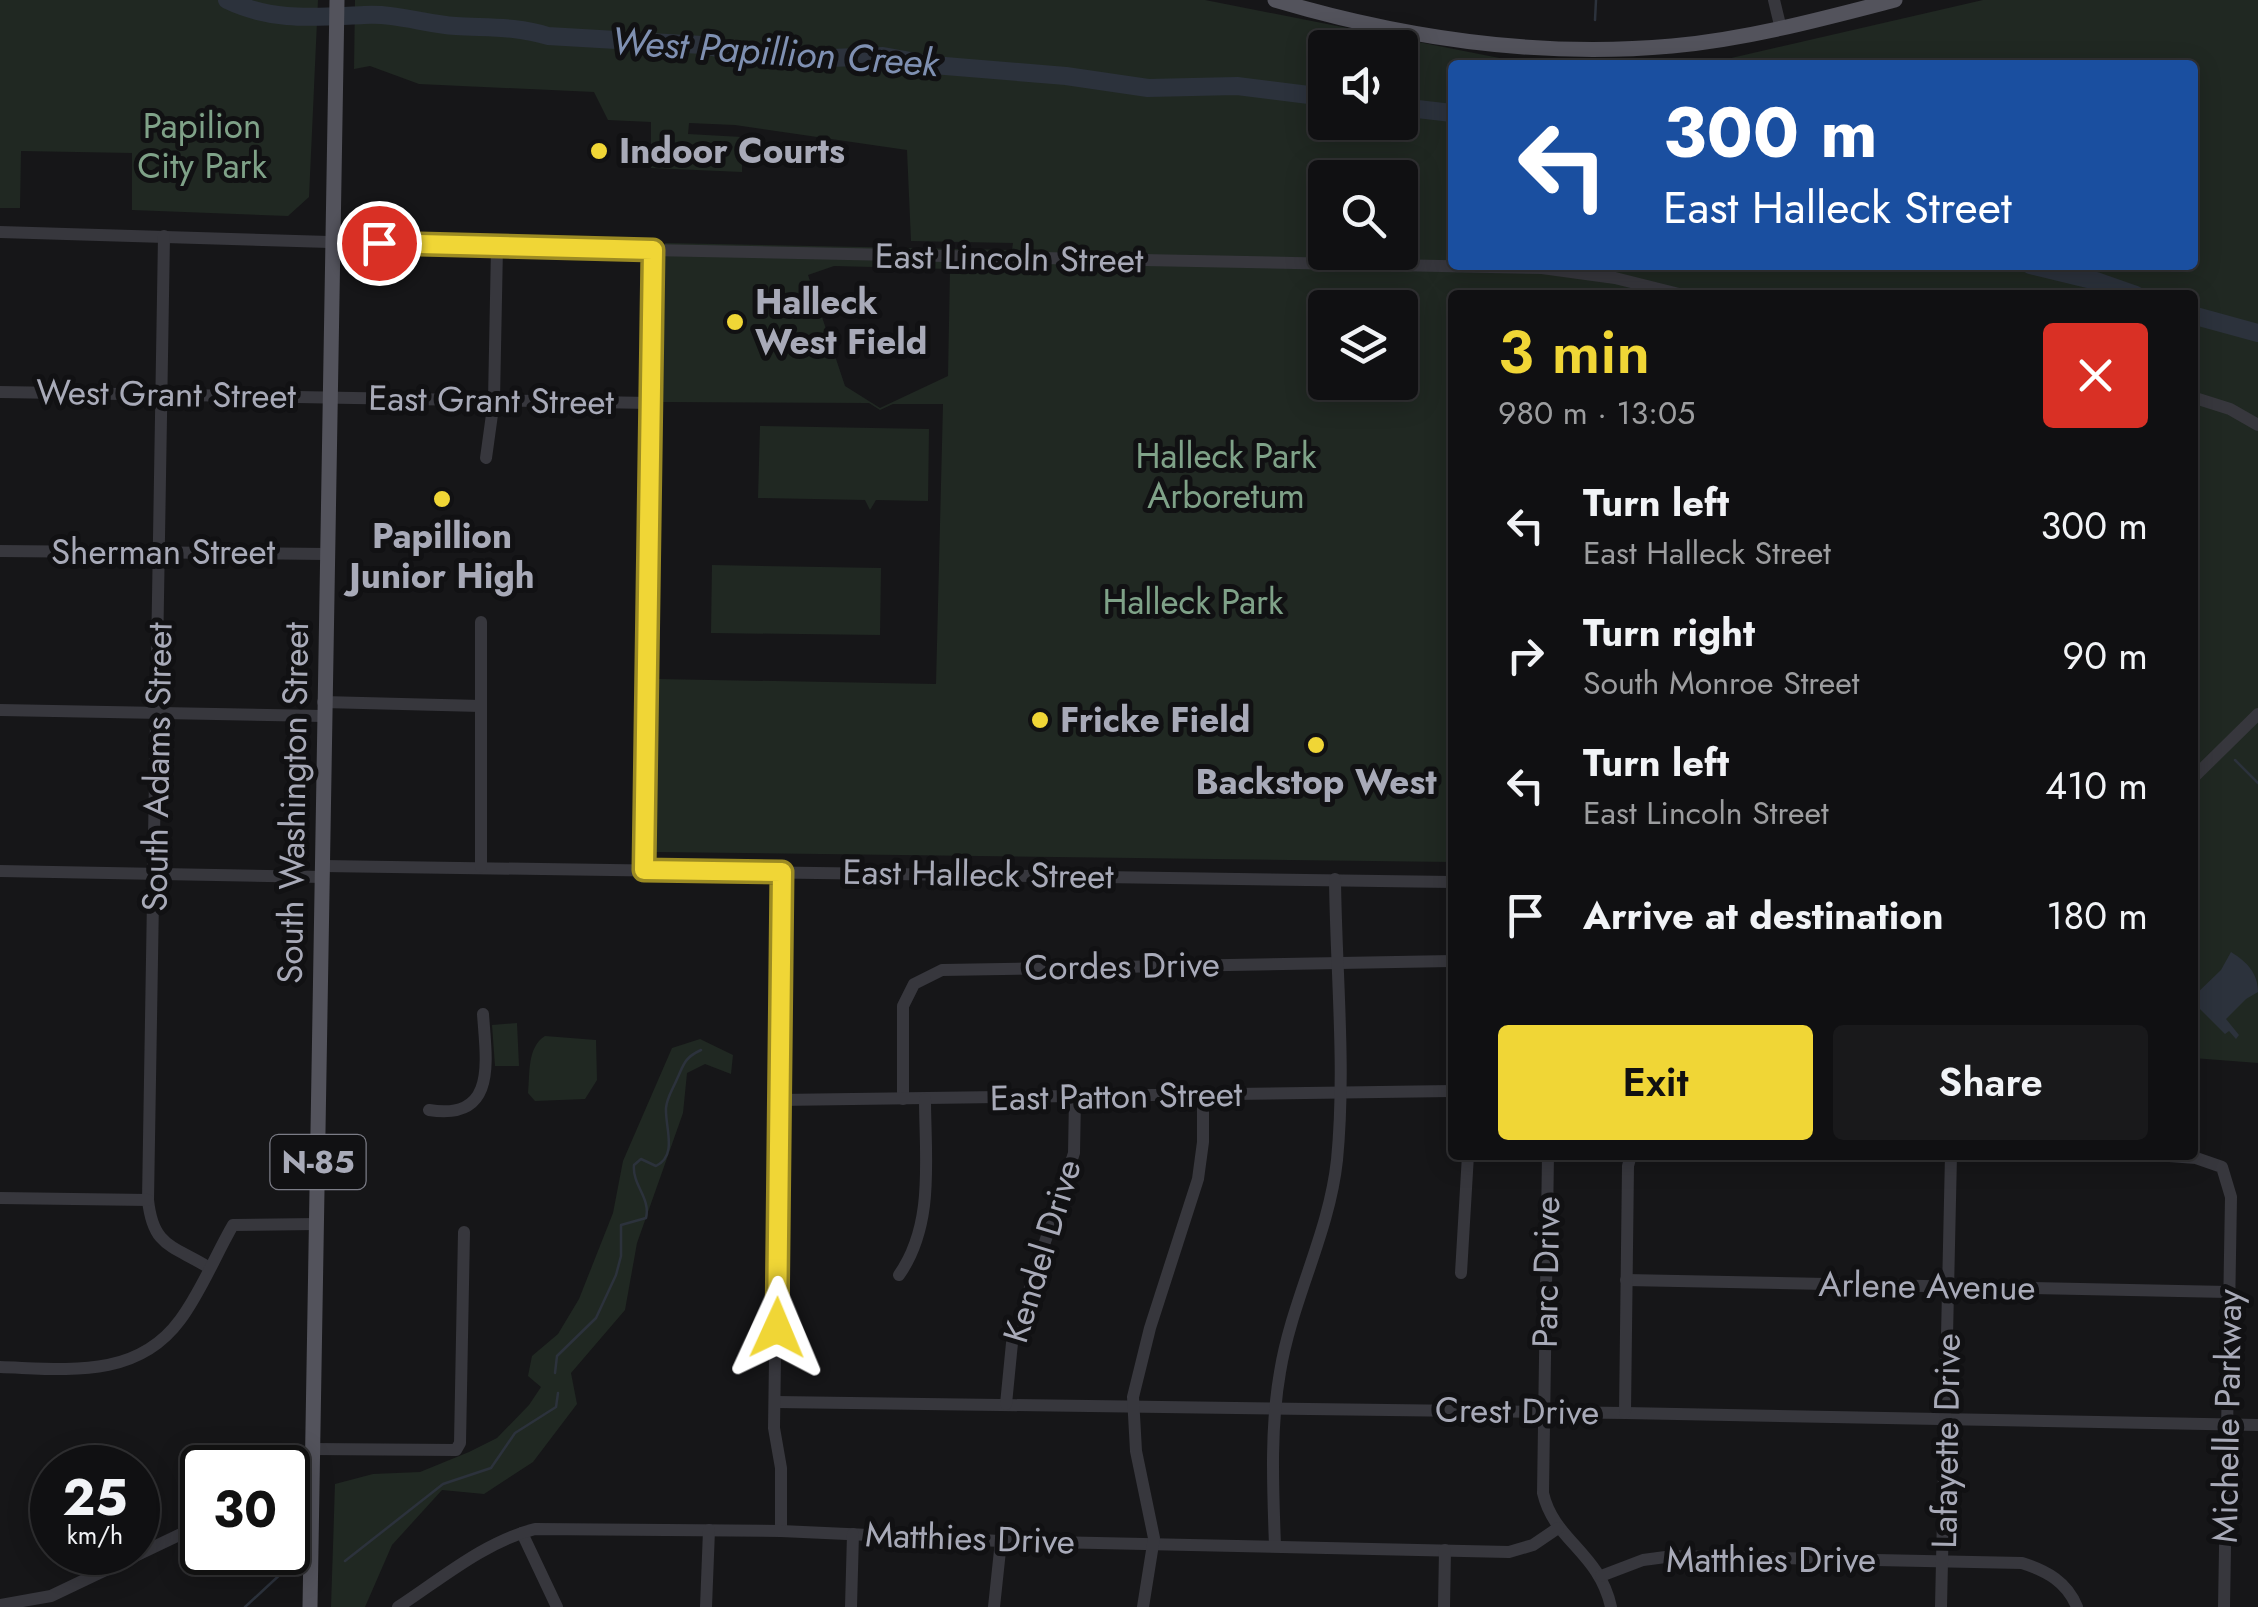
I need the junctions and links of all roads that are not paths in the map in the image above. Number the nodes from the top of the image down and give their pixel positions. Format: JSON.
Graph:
{"nodes":[{"id":1,"x":337,"y":0,"type":"edge"},
{"id":2,"x":1275,"y":0,"type":"edge"},
{"id":3,"x":1774,"y":0,"type":"edge"},
{"id":4,"x":1895,"y":0,"type":"edge"},
{"id":5,"x":1781,"y":29,"type":"junction"},
{"id":6,"x":0,"y":232,"type":"edge"},
{"id":7,"x":164,"y":236,"type":"junction"},
{"id":8,"x":332,"y":240,"type":"junction"},
{"id":9,"x":497,"y":246,"type":"junction"},
{"id":10,"x":653,"y":250,"type":"junction"},
{"id":11,"x":1448,"y":266,"type":"edge"},
{"id":12,"x":1557,"y":270,"type":"edge"},
{"id":13,"x":1663,"y":290,"type":"edge"},
{"id":14,"x":0,"y":392,"type":"edge"},
{"id":15,"x":164,"y":394,"type":"junction"},
{"id":16,"x":331,"y":397,"type":"junction"},
{"id":17,"x":2198,"y":399,"type":"edge"},
{"id":18,"x":494,"y":400,"type":"junction"},
{"id":19,"x":650,"y":402,"type":"junction"},
{"id":20,"x":2258,"y":425,"type":"edge"},
{"id":21,"x":486,"y":458,"type":"dead end"},
{"id":22,"x":0,"y":551,"type":"edge"},
{"id":23,"x":161,"y":552,"type":"junction"},
{"id":24,"x":326,"y":554,"type":"junction"},
{"id":25,"x":481,"y":622,"type":"dead end"},
{"id":26,"x":481,"y":706,"type":"junction"},
{"id":27,"x":324,"y":709,"type":"junction"},
{"id":28,"x":0,"y":710,"type":"edge"},
{"id":29,"x":157,"y":713,"type":"junction"},
{"id":30,"x":2258,"y":714,"type":"edge"},
{"id":31,"x":2198,"y":774,"type":"edge"},
{"id":32,"x":481,"y":866,"type":"junction"},
{"id":33,"x":644,"y":870,"type":"junction"},
{"id":34,"x":0,"y":872,"type":"edge"},
{"id":35,"x":323,"y":872,"type":"junction"},
{"id":36,"x":782,"y":872,"type":"junction"},
{"id":37,"x":154,"y":874,"type":"junction"},
{"id":38,"x":1334,"y":879,"type":"junction"},
{"id":39,"x":1448,"y":882,"type":"edge"},
{"id":40,"x":1448,"y":961,"type":"edge"},
{"id":41,"x":1336,"y":963,"type":"junction"},
{"id":42,"x":483,"y":1014,"type":"dead end"},
{"id":43,"x":1448,"y":1091,"type":"edge"},
{"id":44,"x":1339,"y":1093,"type":"junction"},
{"id":45,"x":1203,"y":1095,"type":"junction"},
{"id":46,"x":1075,"y":1098,"type":"junction"},
{"id":47,"x":903,"y":1099,"type":"junction"},
{"id":48,"x":925,"y":1099,"type":"junction"},
{"id":49,"x":779,"y":1100,"type":"junction"},
{"id":50,"x":429,"y":1110,"type":"dead end"},
{"id":51,"x":2198,"y":1159,"type":"edge"},
{"id":52,"x":1468,"y":1160,"type":"edge"},
{"id":53,"x":1548,"y":1160,"type":"edge"},
{"id":54,"x":1630,"y":1160,"type":"edge"},
{"id":55,"x":1951,"y":1160,"type":"edge"},
{"id":56,"x":0,"y":1198,"type":"edge"},
{"id":57,"x":148,"y":1200,"type":"junction"},
{"id":58,"x":317,"y":1224,"type":"junction"},
{"id":59,"x":464,"y":1232,"type":"dead end"},
{"id":60,"x":208,"y":1267,"type":"junction"},
{"id":61,"x":1461,"y":1273,"type":"dead end"},
{"id":62,"x":900,"y":1275,"type":"dead end"},
{"id":63,"x":1626,"y":1280,"type":"junction"},
{"id":64,"x":1949,"y":1286,"type":"junction"},
{"id":65,"x":2228,"y":1292,"type":"junction"},
{"id":66,"x":0,"y":1367,"type":"edge"},
{"id":67,"x":776,"y":1402,"type":"junction"},
{"id":68,"x":1006,"y":1404,"type":"junction"},
{"id":69,"x":1132,"y":1407,"type":"junction"},
{"id":70,"x":1275,"y":1408,"type":"junction"},
{"id":71,"x":1543,"y":1412,"type":"junction"},
{"id":72,"x":1625,"y":1413,"type":"junction"},
{"id":73,"x":1946,"y":1419,"type":"junction"},
{"id":74,"x":2226,"y":1424,"type":"junction"},
{"id":75,"x":2258,"y":1425,"type":"edge"},
{"id":76,"x":312,"y":1448,"type":"junction"},
{"id":77,"x":312,"y":1473,"type":"joint"},
{"id":78,"x":1558,"y":1528,"type":"junction"},
{"id":79,"x":708,"y":1530,"type":"junction"},
{"id":80,"x":781,"y":1531,"type":"junction"},
{"id":81,"x":522,"y":1533,"type":"junction"},
{"id":82,"x":853,"y":1534,"type":"junction"},
{"id":83,"x":1001,"y":1541,"type":"junction"},
{"id":84,"x":1153,"y":1545,"type":"junction"},
{"id":85,"x":1275,"y":1546,"type":"junction"},
{"id":86,"x":1444,"y":1550,"type":"junction"},
{"id":87,"x":1944,"y":1561,"type":"junction"},
{"id":88,"x":88,"y":1575,"type":"edge"},
{"id":89,"x":1601,"y":1576,"type":"junction"},
{"id":90,"x":407,"y":1604,"type":"edge"},
{"id":91,"x":0,"y":1605,"type":"edge"},
{"id":92,"x":310,"y":1607,"type":"edge"},
{"id":93,"x":557,"y":1607,"type":"edge"},
{"id":94,"x":706,"y":1607,"type":"edge"},
{"id":95,"x":852,"y":1607,"type":"edge"},
{"id":96,"x":994,"y":1607,"type":"edge"},
{"id":97,"x":1143,"y":1607,"type":"edge"},
{"id":98,"x":1444,"y":1607,"type":"edge"},
{"id":99,"x":1610,"y":1607,"type":"edge"},
{"id":100,"x":1941,"y":1607,"type":"edge"},
{"id":101,"x":2077,"y":1607,"type":"edge"},
{"id":102,"x":2224,"y":1607,"type":"edge"}],
"edges":[{"from":1,"to":8,"type":"main road","name":"South Washington Street","number":"N-85"},
{"from":2,"to":5,"type":"main road"},
{"from":3,"to":5,"type":"street"},
{"from":4,"to":5,"type":"main road"},
{"from":6,"to":7,"type":"street","name":"East Lincoln Street"},
{"from":7,"to":8,"type":"street","name":"East Lincoln Street"},
{"from":7,"to":15,"type":"street","name":"South Adams Street"},
{"from":8,"to":9,"type":"street","name":"East Lincoln Street"},
{"from":8,"to":16,"type":"main road","name":"South Washington Street","number":"N-85"},
{"from":9,"to":10,"type":"street","name":"East Lincoln Street"},
{"from":9,"to":18,"type":"street"},
{"from":10,"to":11,"type":"street","name":"East Lincoln Street"},
{"from":10,"to":19,"type":"street"},
{"from":12,"to":13,"type":"street","name":"East Lincoln Street"},
{"from":14,"to":15,"type":"street","name":"West Grant Street"},
{"from":15,"to":16,"type":"street","name":"West Grant Street"},
{"from":15,"to":23,"type":"street","name":"South Adams Street"},
{"from":16,"to":18,"type":"street","name":"East Grant Street"},
{"from":16,"to":24,"type":"main road","name":"South Washington Street","number":"N-85"},
{"from":17,"to":20,"type":"street"},
{"from":18,"to":19,"type":"street","name":"East Grant Street"},
{"from":18,"to":21,"type":"street"},
{"from":19,"to":33,"type":"street"},
{"from":22,"to":23,"type":"street","name":"Sherman Street"},
{"from":23,"to":24,"type":"street","name":"Sherman Street"},
{"from":23,"to":29,"type":"street","name":"South Adams Street"},
{"from":24,"to":27,"type":"main road","name":"South Washington Street","number":"N-85"},
{"from":25,"to":26,"type":"street"},
{"from":26,"to":27,"type":"street"},
{"from":26,"to":32,"type":"street"},
{"from":27,"to":29,"type":"street"},
{"from":27,"to":35,"type":"main road","name":"South Washington Street","number":"N-85"},
{"from":28,"to":29,"type":"street"},
{"from":29,"to":37,"type":"street","name":"South Adams Street"},
{"from":30,"to":31,"type":"street"},
{"from":32,"to":33,"type":"street","name":"East Halleck Street"},
{"from":32,"to":35,"type":"street","name":"East Halleck Street"},
{"from":33,"to":36,"type":"street","name":"East Halleck Street"},
{"from":34,"to":37,"type":"street","name":"East Halleck Street"},
{"from":35,"to":37,"type":"street","name":"East Halleck Street"},
{"from":35,"to":58,"type":"main road","name":"South Washington Street","number":"N-85"},
{"from":36,"to":38,"type":"street","name":"East Halleck Street"},
{"from":36,"to":49,"type":"street"},
{"from":37,"to":57,"type":"street","name":"South Adams Street"},
{"from":38,"to":39,"type":"street","name":"East Halleck Street"},
{"from":38,"to":41,"type":"street"},
{"from":40,"to":41,"type":"street","name":"Cordes Drive"},
{"from":41,"to":44,"type":"street"},
{"from":41,"to":47,"type":"street","name":"Cordes Drive"},
{"from":42,"to":50,"type":"street"},
{"from":43,"to":44,"type":"street","name":"East Patton Street"},
{"from":44,"to":45,"type":"street","name":"East Patton Street"},
{"from":44,"to":70,"type":"street"},
{"from":45,"to":46,"type":"street","name":"East Patton Street"},
{"from":45,"to":69,"type":"street"},
{"from":46,"to":48,"type":"street","name":"East Patton Street"},
{"from":46,"to":68,"type":"street","name":"Kendel Drive"},
{"from":47,"to":48,"type":"street","name":"East Patton Street"},
{"from":47,"to":49,"type":"street","name":"East Patton Street"},
{"from":48,"to":62,"type":"street"},
{"from":49,"to":67,"type":"street"},
{"from":51,"to":65,"type":"street","name":"Michelle Parkway"},
{"from":52,"to":61,"type":"street"},
{"from":53,"to":71,"type":"street","name":"Parc Drive"},
{"from":54,"to":63,"type":"street"},
{"from":55,"to":64,"type":"street","name":"Lafayette Drive"},
{"from":56,"to":57,"type":"street"},
{"from":57,"to":60,"type":"street","name":"South Adams Street"},
{"from":58,"to":60,"type":"street"},
{"from":58,"to":76,"type":"main road","name":"South Washington Street","number":"N-85"},
{"from":59,"to":76,"type":"street"},
{"from":60,"to":66,"type":"street"},
{"from":63,"to":64,"type":"street","name":"Arlene Avenue"},
{"from":63,"to":72,"type":"street"},
{"from":64,"to":65,"type":"street","name":"Arlene Avenue"},
{"from":64,"to":73,"type":"street","name":"Lafayette Drive"},
{"from":65,"to":74,"type":"street","name":"Michelle Parkway"},
{"from":67,"to":68,"type":"street","name":"Crest Drive"},
{"from":67,"to":80,"type":"street"},
{"from":68,"to":69,"type":"street","name":"Crest Drive"},
{"from":69,"to":70,"type":"street","name":"Crest Drive"},
{"from":69,"to":84,"type":"street"},
{"from":70,"to":71,"type":"street","name":"Crest Drive"},
{"from":70,"to":85,"type":"street"},
{"from":71,"to":72,"type":"street","name":"Crest Drive"},
{"from":71,"to":78,"type":"street","name":"Parc Drive"},
{"from":72,"to":73,"type":"street","name":"Crest Drive"},
{"from":73,"to":74,"type":"street","name":"Crest Drive"},
{"from":73,"to":87,"type":"street","name":"Lafayette Drive"},
{"from":74,"to":75,"type":"street","name":"Crest Drive"},
{"from":74,"to":102,"type":"street","name":"Michelle Parkway"},
{"from":76,"to":77,"type":"main road","name":"South Washington Street","number":"N-85"},
{"from":77,"to":92,"type":"main road","name":"South Washington Street","number":"N-85"},
{"from":78,"to":86,"type":"street","name":"Matthies Drive"},
{"from":78,"to":89,"type":"street","name":"Parc Drive"},
{"from":79,"to":80,"type":"street","name":"Matthies Drive"},
{"from":79,"to":81,"type":"street","name":"Matthies Drive"},
{"from":79,"to":94,"type":"street"},
{"from":80,"to":82,"type":"street","name":"Matthies Drive"},
{"from":81,"to":90,"type":"street","name":"Matthies Drive"},
{"from":81,"to":93,"type":"street"},
{"from":82,"to":83,"type":"street","name":"Matthies Drive"},
{"from":82,"to":95,"type":"street"},
{"from":83,"to":84,"type":"street","name":"Matthies Drive"},
{"from":83,"to":96,"type":"street"},
{"from":84,"to":85,"type":"street","name":"Matthies Drive"},
{"from":84,"to":97,"type":"street"},
{"from":85,"to":86,"type":"street","name":"Matthies Drive"},
{"from":86,"to":98,"type":"street"},
{"from":87,"to":89,"type":"street","name":"Matthies Drive"},
{"from":87,"to":100,"type":"street","name":"Lafayette Drive"},
{"from":87,"to":101,"type":"street","name":"Matthies Drive"},
{"from":88,"to":91,"type":"street"},
{"from":89,"to":99,"type":"street","name":"Parc Drive"}]}
